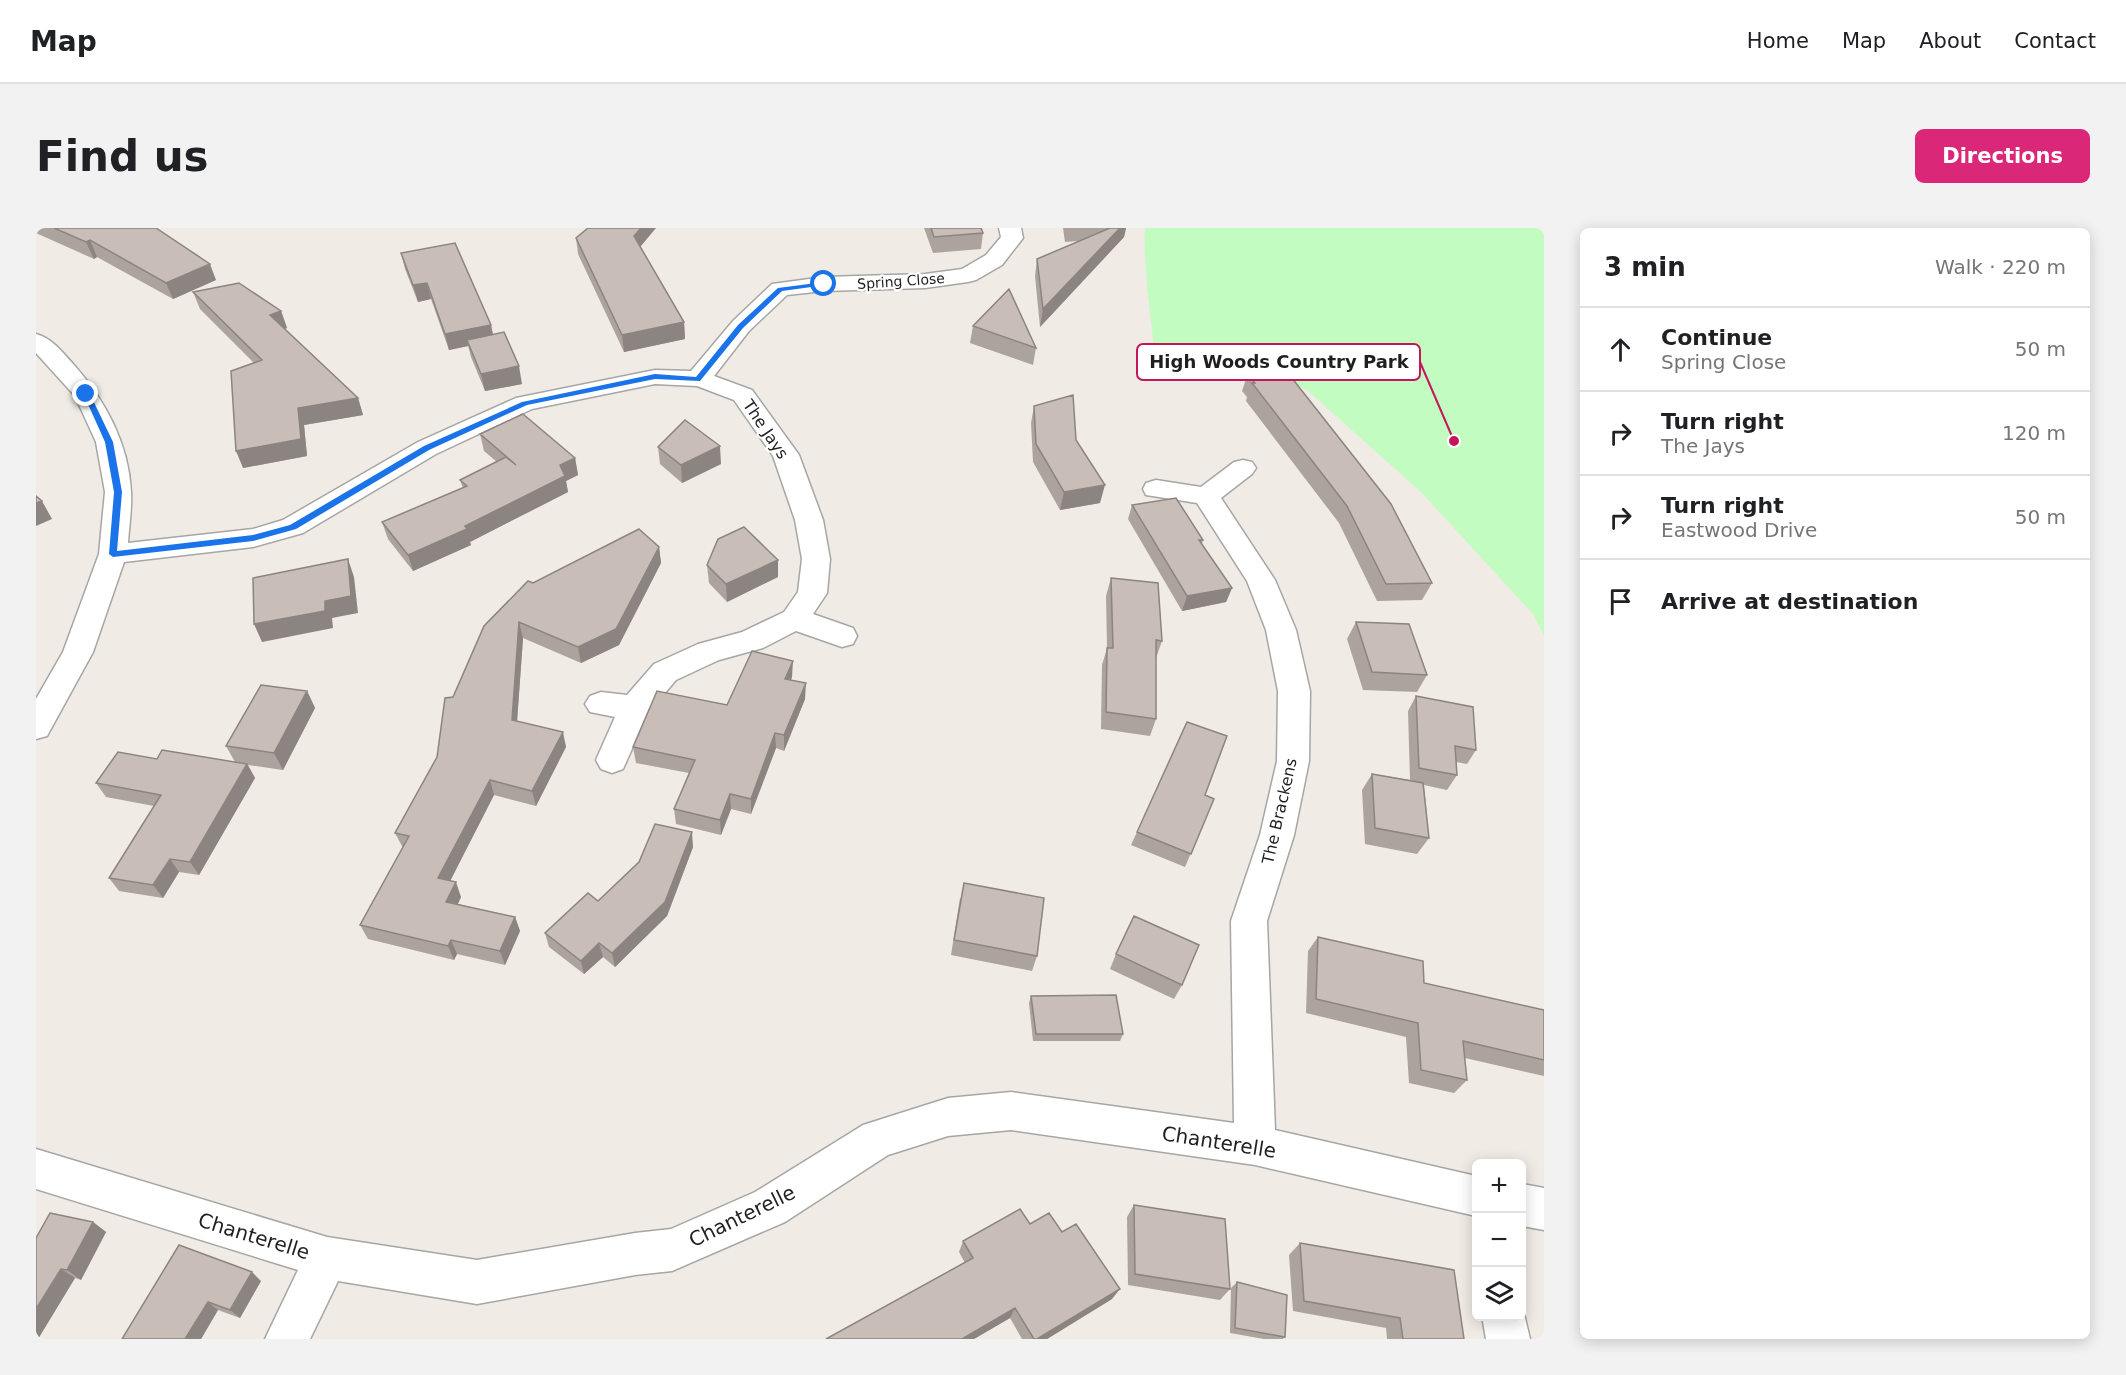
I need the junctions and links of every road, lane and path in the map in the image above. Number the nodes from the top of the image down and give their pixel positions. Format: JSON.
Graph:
{"nodes":[{"id":1,"x":1010,"y":228,"type":"edge"},
{"id":2,"x":36,"y":341,"type":"edge"},
{"id":3,"x":698,"y":380,"type":"junction"},
{"id":4,"x":1243,"y":468,"type":"dead end"},
{"id":5,"x":1156,"y":489,"type":"dead end"},
{"id":6,"x":1206,"y":496,"type":"junction"},
{"id":7,"x":113,"y":554,"type":"junction"},
{"id":8,"x":794,"y":619,"type":"junction"},
{"id":9,"x":843,"y":636,"type":"dead end"},
{"id":10,"x":601,"y":704,"type":"dead end"},
{"id":11,"x":635,"y":707,"type":"junction"},
{"id":12,"x":36,"y":727,"type":"edge"},
{"id":13,"x":612,"y":760,"type":"dead end"},
{"id":14,"x":1255,"y":1145,"type":"junction"},
{"id":15,"x":36,"y":1169,"type":"edge"},
{"id":16,"x":1472,"y":1195,"type":"edge"},
{"id":17,"x":1526,"y":1206,"type":"edge"},
{"id":18,"x":1544,"y":1209,"type":"edge"},
{"id":19,"x":327,"y":1258,"type":"junction"},
{"id":20,"x":1505,"y":1321,"type":"edge"},
{"id":21,"x":287,"y":1339,"type":"edge"},
{"id":22,"x":1508,"y":1339,"type":"edge"}],
"edges":[{"from":1,"to":3,"type":"street","name":"Spring Close"},
{"from":2,"to":7,"type":"street"},
{"from":3,"to":7,"type":"street","name":"The Jays"},
{"from":3,"to":8,"type":"street","name":"The Jays"},
{"from":4,"to":6,"type":"street"},
{"from":5,"to":6,"type":"street"},
{"from":6,"to":14,"type":"street","name":"The Brackens"},
{"from":7,"to":12,"type":"street"},
{"from":8,"to":9,"type":"street"},
{"from":8,"to":11,"type":"street","name":"The Jays"},
{"from":10,"to":11,"type":"street"},
{"from":11,"to":13,"type":"street","name":"The Jays"},
{"from":14,"to":16,"type":"street","name":"Chanterelle"},
{"from":14,"to":19,"type":"street","name":"Chanterelle"},
{"from":15,"to":19,"type":"street","name":"Chanterelle"},
{"from":17,"to":18,"type":"street"},
{"from":19,"to":21,"type":"street"},
{"from":20,"to":22,"type":"street"}]}
